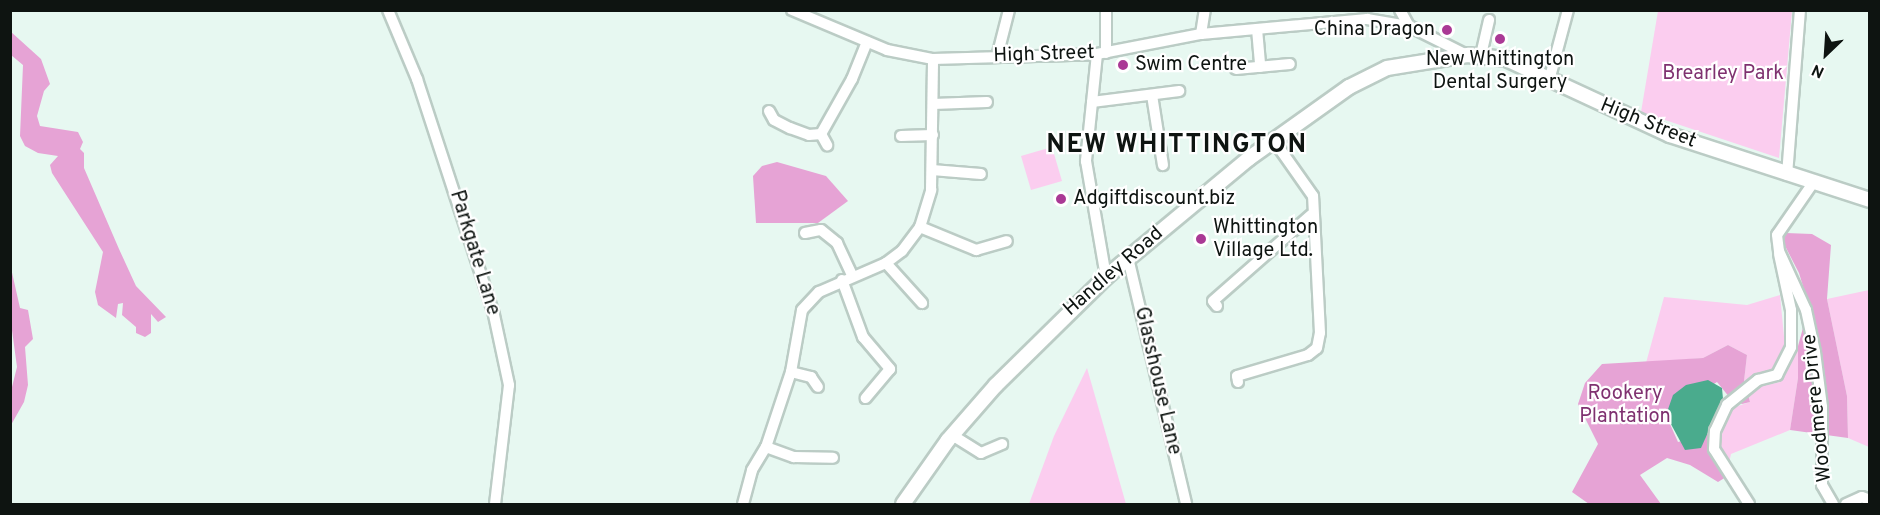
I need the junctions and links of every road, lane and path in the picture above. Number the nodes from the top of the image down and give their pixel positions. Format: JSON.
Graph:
{"nodes":[{"id":1,"x":388,"y":10,"type":"edge"},
{"id":2,"x":792,"y":10,"type":"edge"},
{"id":3,"x":1009,"y":10,"type":"edge"},
{"id":4,"x":1106,"y":10,"type":"edge"},
{"id":5,"x":1205,"y":10,"type":"edge"},
{"id":6,"x":1401,"y":10,"type":"edge"},
{"id":7,"x":1568,"y":10,"type":"edge"},
{"id":8,"x":1800,"y":10,"type":"edge"},
{"id":9,"x":1489,"y":20,"type":"dead end"},
{"id":10,"x":1409,"y":26,"type":"junction"},
{"id":11,"x":1257,"y":28,"type":"junction"},
{"id":12,"x":1201,"y":34,"type":"junction"},
{"id":13,"x":867,"y":42,"type":"junction"},
{"id":14,"x":1102,"y":53,"type":"junction"},
{"id":15,"x":1474,"y":55,"type":"junction"},
{"id":16,"x":997,"y":57,"type":"junction"},
{"id":17,"x":933,"y":59,"type":"junction"},
{"id":18,"x":1290,"y":64,"type":"dead end"},
{"id":19,"x":1260,"y":67,"type":"junction"},
{"id":20,"x":1236,"y":69,"type":"dead end"},
{"id":21,"x":1550,"y":77,"type":"junction"},
{"id":22,"x":1179,"y":91,"type":"dead end"},
{"id":23,"x":1152,"y":95,"type":"junction"},
{"id":24,"x":987,"y":102,"type":"dead end"},
{"id":25,"x":1092,"y":102,"type":"junction"},
{"id":26,"x":933,"y":104,"type":"junction"},
{"id":27,"x":767,"y":108,"type":"dead end"},
{"id":28,"x":821,"y":134,"type":"junction"},
{"id":29,"x":933,"y":135,"type":"junction"},
{"id":30,"x":901,"y":136,"type":"dead end"},
{"id":31,"x":1275,"y":142,"type":"junction"},
{"id":32,"x":827,"y":145,"type":"dead end"},
{"id":33,"x":1163,"y":165,"type":"dead end"},
{"id":34,"x":932,"y":170,"type":"junction"},
{"id":35,"x":981,"y":174,"type":"dead end"},
{"id":36,"x":1787,"y":174,"type":"junction"},
{"id":37,"x":1813,"y":183,"type":"junction"},
{"id":38,"x":1869,"y":200,"type":"edge"},
{"id":39,"x":1311,"y":215,"type":"junction"},
{"id":40,"x":920,"y":227,"type":"junction"},
{"id":41,"x":805,"y":233,"type":"dead end"},
{"id":42,"x":1007,"y":241,"type":"dead end"},
{"id":43,"x":983,"y":250,"type":"junction"},
{"id":44,"x":1779,"y":251,"type":"junction"},
{"id":45,"x":1128,"y":258,"type":"junction"},
{"id":46,"x":886,"y":263,"type":"junction"},
{"id":47,"x":983,"y":264,"type":"dead end"},
{"id":48,"x":847,"y":277,"type":"junction"},
{"id":49,"x":1106,"y":277,"type":"junction"},
{"id":50,"x":922,"y":303,"type":"dead end"},
{"id":51,"x":1217,"y":306,"type":"dead end"},
{"id":52,"x":791,"y":372,"type":"junction"},
{"id":53,"x":1238,"y":382,"type":"dead end"},
{"id":54,"x":818,"y":387,"type":"dead end"},
{"id":55,"x":866,"y":398,"type":"dead end"},
{"id":56,"x":952,"y":435,"type":"junction"},
{"id":57,"x":1002,"y":444,"type":"dead end"},
{"id":58,"x":766,"y":447,"type":"junction"},
{"id":59,"x":833,"y":459,"type":"dead end"},
{"id":60,"x":1869,"y":500,"type":"edge"},
{"id":61,"x":495,"y":504,"type":"edge"},
{"id":62,"x":743,"y":504,"type":"edge"},
{"id":63,"x":903,"y":504,"type":"edge"},
{"id":64,"x":1186,"y":504,"type":"edge"},
{"id":65,"x":1749,"y":504,"type":"edge"},
{"id":66,"x":1833,"y":504,"type":"edge"},
{"id":67,"x":1846,"y":504,"type":"edge"}],
"edges":[{"from":1,"to":61,"type":"street","name":"Parkgate Lane"},
{"from":2,"to":13,"type":"street","name":"High Street"},
{"from":3,"to":16,"type":"street"},
{"from":4,"to":14,"type":"street"},
{"from":5,"to":12,"type":"street"},
{"from":6,"to":10,"type":"street"},
{"from":7,"to":21,"type":"street"},
{"from":8,"to":36,"type":"street"},
{"from":9,"to":15,"type":"street"},
{"from":10,"to":11,"type":"street","name":"High Street"},
{"from":10,"to":15,"type":"street","name":"High Street"},
{"from":11,"to":12,"type":"street","name":"High Street"},
{"from":11,"to":19,"type":"street"},
{"from":12,"to":14,"type":"street","name":"High Street"},
{"from":13,"to":17,"type":"street","name":"High Street"},
{"from":13,"to":28,"type":"street"},
{"from":14,"to":16,"type":"street","name":"High Street"},
{"from":14,"to":25,"type":"street"},
{"from":15,"to":21,"type":"main road","name":"High Street"},
{"from":15,"to":31,"type":"main road","name":"Handley Road"},
{"from":16,"to":17,"type":"street","name":"High Street"},
{"from":17,"to":26,"type":"street"},
{"from":18,"to":19,"type":"street"},
{"from":19,"to":20,"type":"street"},
{"from":21,"to":36,"type":"main road","name":"High Street"},
{"from":22,"to":23,"type":"street"},
{"from":23,"to":25,"type":"street"},
{"from":23,"to":33,"type":"street"},
{"from":24,"to":26,"type":"street"},
{"from":25,"to":49,"type":"street"},
{"from":26,"to":29,"type":"street"},
{"from":27,"to":28,"type":"street"},
{"from":28,"to":32,"type":"street"},
{"from":29,"to":30,"type":"street"},
{"from":29,"to":34,"type":"street"},
{"from":31,"to":39,"type":"street"},
{"from":31,"to":45,"type":"main road","name":"Handley Road"},
{"from":34,"to":35,"type":"street"},
{"from":34,"to":40,"type":"street"},
{"from":36,"to":37,"type":"main road","name":"High Street"},
{"from":37,"to":38,"type":"main road","name":"High Street"},
{"from":37,"to":44,"type":"street"},
{"from":39,"to":51,"type":"street"},
{"from":39,"to":53,"type":"street"},
{"from":40,"to":43,"type":"street"},
{"from":40,"to":46,"type":"street"},
{"from":41,"to":48,"type":"street"},
{"from":42,"to":43,"type":"street"},
{"from":43,"to":47,"type":"street"},
{"from":44,"to":65,"type":"street"},
{"from":44,"to":66,"type":"street","name":"Woodmere Drive"},
{"from":45,"to":49,"type":"main road","name":"Handley Road"},
{"from":45,"to":64,"type":"street","name":"Glasshouse Lane"},
{"from":46,"to":48,"type":"street"},
{"from":46,"to":50,"type":"street"},
{"from":48,"to":52,"type":"street"},
{"from":48,"to":55,"type":"street"},
{"from":49,"to":56,"type":"main road","name":"Handley Road"},
{"from":52,"to":54,"type":"street"},
{"from":52,"to":58,"type":"street"},
{"from":56,"to":57,"type":"street"},
{"from":56,"to":63,"type":"main road","name":"Handley Road"},
{"from":58,"to":59,"type":"street"},
{"from":58,"to":62,"type":"street"},
{"from":60,"to":67,"type":"street"}]}
